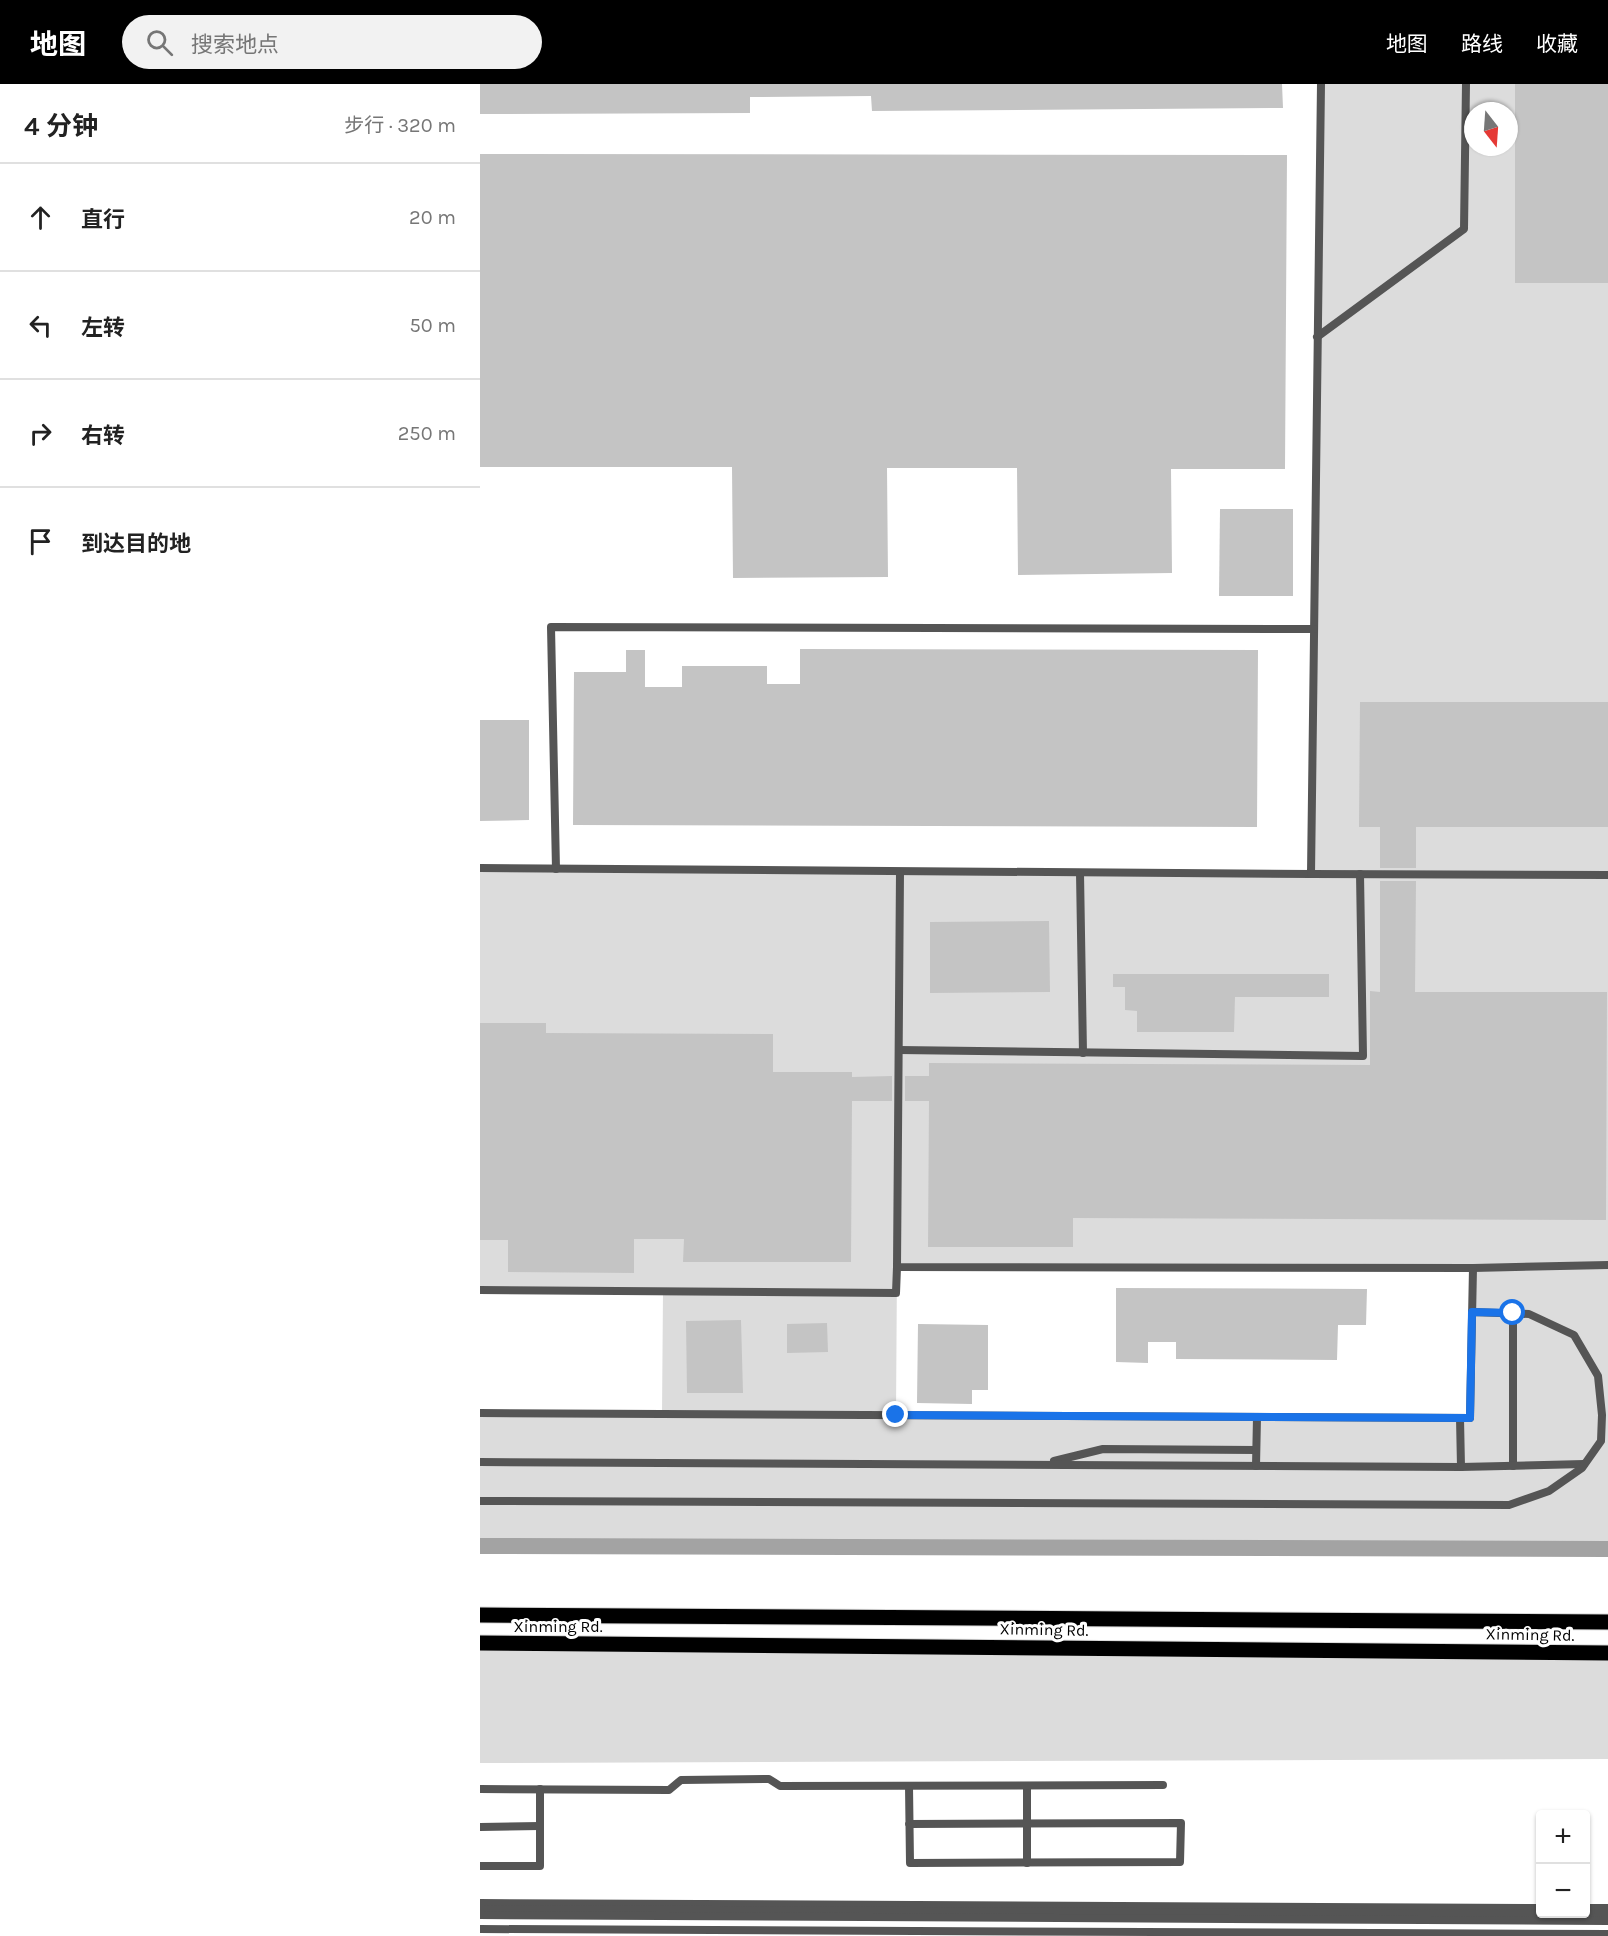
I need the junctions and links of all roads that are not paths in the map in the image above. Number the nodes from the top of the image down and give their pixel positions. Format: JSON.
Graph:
{"nodes":[{"id":1,"x":1322,"y":84,"type":"edge"},
{"id":2,"x":1466,"y":84,"type":"edge"},
{"id":3,"x":1317,"y":337,"type":"junction"},
{"id":4,"x":1314,"y":628,"type":"junction"},
{"id":5,"x":480,"y":868,"type":"edge"},
{"id":6,"x":556,"y":869,"type":"junction"},
{"id":7,"x":900,"y":872,"type":"junction"},
{"id":8,"x":1080,"y":873,"type":"junction"},
{"id":9,"x":1311,"y":874,"type":"junction"},
{"id":10,"x":1360,"y":874,"type":"junction"},
{"id":11,"x":1608,"y":875,"type":"edge"},
{"id":12,"x":898,"y":1050,"type":"junction"},
{"id":13,"x":1083,"y":1053,"type":"junction"},
{"id":14,"x":1608,"y":1265,"type":"edge"},
{"id":15,"x":897,"y":1267,"type":"junction"},
{"id":16,"x":1473,"y":1268,"type":"junction"},
{"id":17,"x":480,"y":1290,"type":"edge"},
{"id":18,"x":1472,"y":1312,"type":"junction"},
{"id":19,"x":1513,"y":1313,"type":"junction"},
{"id":20,"x":480,"y":1413,"type":"edge"},
{"id":21,"x":1257,"y":1417,"type":"junction"},
{"id":22,"x":1460,"y":1418,"type":"junction"},
{"id":23,"x":1256,"y":1450,"type":"junction"},
{"id":24,"x":480,"y":1462,"type":"edge"},
{"id":25,"x":1584,"y":1464,"type":"junction"},
{"id":26,"x":1041,"y":1465,"type":"junction"},
{"id":27,"x":1256,"y":1466,"type":"junction"},
{"id":28,"x":1513,"y":1466,"type":"junction"},
{"id":29,"x":1461,"y":1467,"type":"junction"},
{"id":30,"x":480,"y":1501,"type":"edge"},
{"id":31,"x":480,"y":1615,"type":"edge"},
{"id":32,"x":1608,"y":1622,"type":"edge"},
{"id":33,"x":480,"y":1643,"type":"edge"},
{"id":34,"x":1608,"y":1653,"type":"edge"},
{"id":35,"x":1163,"y":1785,"type":"dead end"},
{"id":36,"x":909,"y":1786,"type":"junction"},
{"id":37,"x":1027,"y":1786,"type":"junction"},
{"id":38,"x":480,"y":1789,"type":"edge"},
{"id":39,"x":540,"y":1789,"type":"junction"},
{"id":40,"x":909,"y":1824,"type":"junction"},
{"id":41,"x":1027,"y":1824,"type":"junction"},
{"id":42,"x":540,"y":1826,"type":"junction"},
{"id":43,"x":480,"y":1827,"type":"edge"},
{"id":44,"x":1027,"y":1863,"type":"junction"},
{"id":45,"x":480,"y":1866,"type":"edge"},
{"id":46,"x":480,"y":1903,"type":"edge"},
{"id":47,"x":1536,"y":1908,"type":"edge"},
{"id":48,"x":1590,"y":1908,"type":"edge"},
{"id":49,"x":1608,"y":1908,"type":"edge"},
{"id":50,"x":480,"y":1909,"type":"edge"},
{"id":51,"x":1608,"y":1914,"type":"edge"},
{"id":52,"x":480,"y":1915,"type":"edge"},
{"id":53,"x":1608,"y":1921,"type":"edge"},
{"id":54,"x":480,"y":1929,"type":"edge"},
{"id":55,"x":1608,"y":1934,"type":"edge"}],
"edges":[{"from":1,"to":3,"type":"lane"},
{"from":2,"to":3,"type":"lane"},
{"from":3,"to":4,"type":"lane"},
{"from":4,"to":6,"type":"lane"},
{"from":4,"to":9,"type":"lane"},
{"from":5,"to":6,"type":"lane"},
{"from":6,"to":7,"type":"lane"},
{"from":7,"to":8,"type":"lane"},
{"from":7,"to":12,"type":"lane"},
{"from":8,"to":9,"type":"lane"},
{"from":8,"to":13,"type":"lane"},
{"from":9,"to":10,"type":"lane"},
{"from":10,"to":11,"type":"lane"},
{"from":10,"to":13,"type":"lane"},
{"from":12,"to":13,"type":"lane"},
{"from":12,"to":15,"type":"lane"},
{"from":14,"to":16,"type":"lane"},
{"from":15,"to":16,"type":"lane"},
{"from":15,"to":17,"type":"lane"},
{"from":16,"to":18,"type":"lane"},
{"from":18,"to":19,"type":"lane"},
{"from":18,"to":22,"type":"lane"},
{"from":19,"to":25,"type":"lane"},
{"from":19,"to":28,"type":"lane"},
{"from":20,"to":21,"type":"lane"},
{"from":21,"to":22,"type":"lane"},
{"from":21,"to":23,"type":"lane"},
{"from":22,"to":29,"type":"lane"},
{"from":23,"to":26,"type":"lane"},
{"from":23,"to":27,"type":"lane"},
{"from":24,"to":26,"type":"lane"},
{"from":25,"to":28,"type":"lane"},
{"from":25,"to":30,"type":"lane"},
{"from":26,"to":27,"type":"lane"},
{"from":27,"to":29,"type":"lane"},
{"from":28,"to":29,"type":"lane"},
{"from":31,"to":32,"type":"main road","name":"Xinming Rd."},
{"from":33,"to":34,"type":"main road","name":"Xinming Rd."},
{"from":35,"to":37,"type":"lane"},
{"from":36,"to":37,"type":"lane"},
{"from":36,"to":39,"type":"lane"},
{"from":36,"to":40,"type":"lane"},
{"from":37,"to":41,"type":"lane"},
{"from":38,"to":39,"type":"lane"},
{"from":39,"to":42,"type":"lane"},
{"from":40,"to":41,"type":"lane"},
{"from":40,"to":44,"type":"lane"},
{"from":41,"to":44,"type":"lane"},
{"from":41,"to":44,"type":"lane"},
{"from":42,"to":43,"type":"lane"},
{"from":42,"to":45,"type":"lane"},
{"from":46,"to":47,"type":"lane"},
{"from":48,"to":49,"type":"lane"},
{"from":50,"to":51,"type":"lane"},
{"from":52,"to":53,"type":"lane"},
{"from":54,"to":55,"type":"lane"}]}
